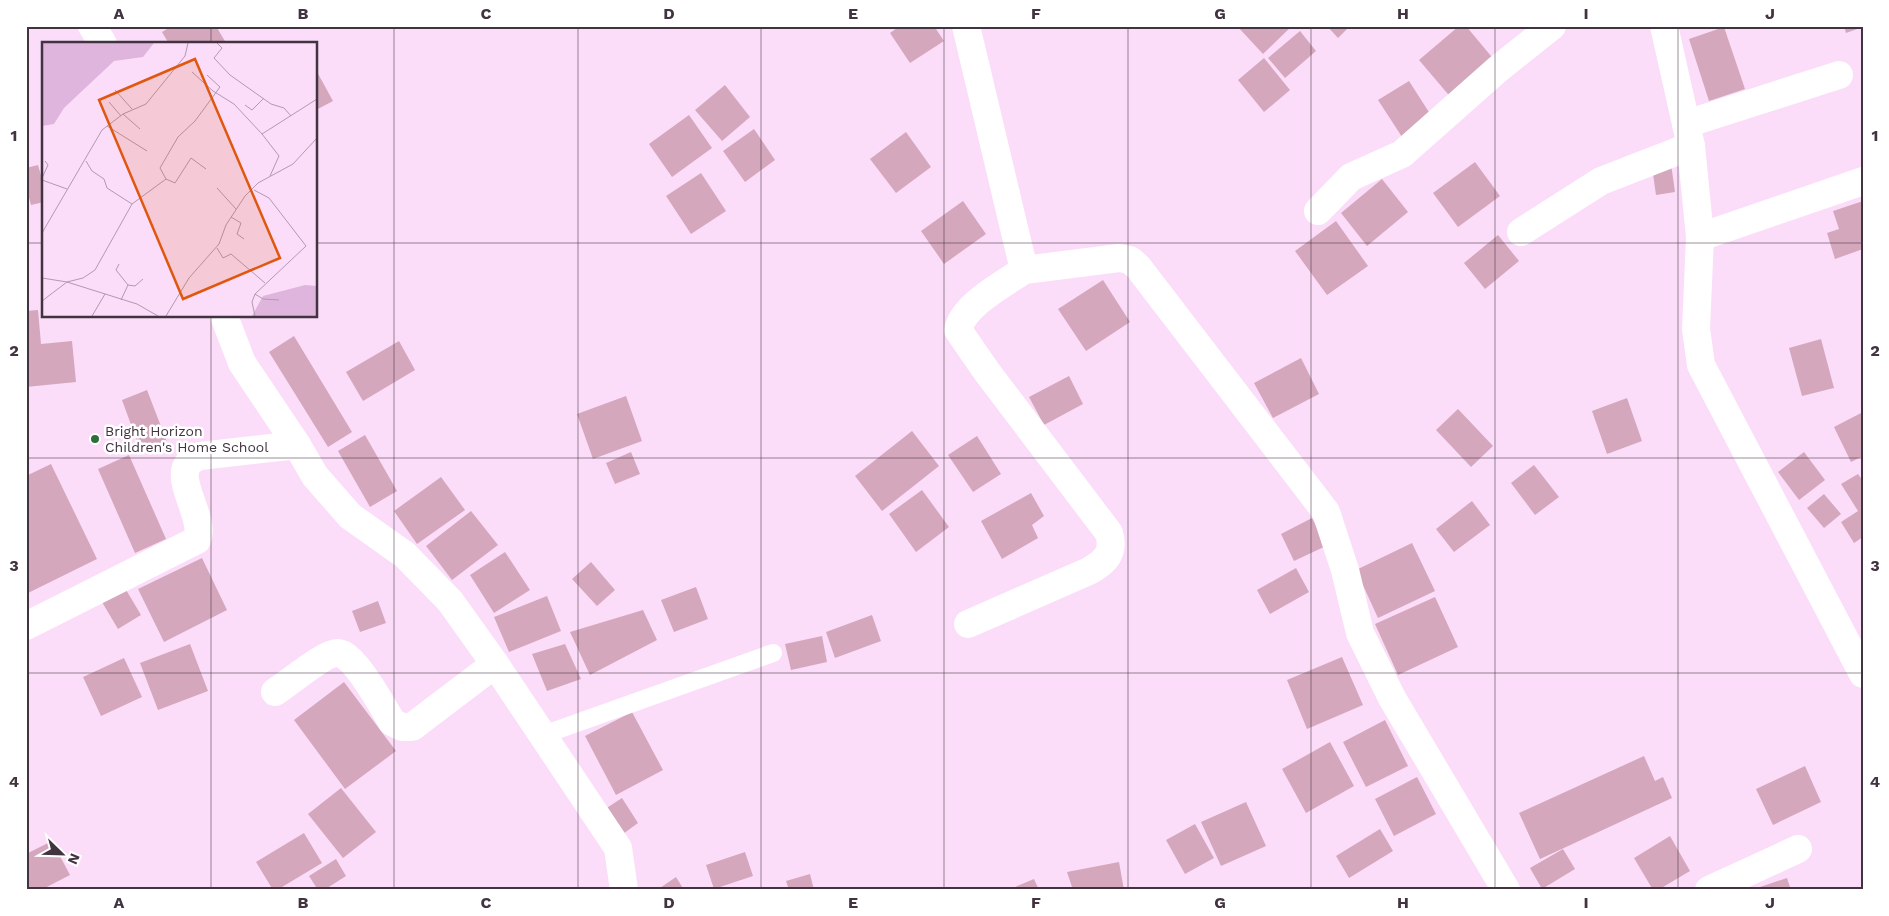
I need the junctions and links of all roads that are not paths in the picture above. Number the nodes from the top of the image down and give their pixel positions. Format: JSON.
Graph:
{"nodes":[{"id":1,"x":92,"y":26,"type":"edge"},
{"id":2,"x":966,"y":26,"type":"edge"},
{"id":3,"x":1552,"y":26,"type":"edge"},
{"id":4,"x":1664,"y":26,"type":"edge"},
{"id":5,"x":102,"y":42,"type":"edge"},
{"id":6,"x":1839,"y":75,"type":"dead end"},
{"id":7,"x":1688,"y":135,"type":"junction"},
{"id":8,"x":1863,"y":181,"type":"edge"},
{"id":9,"x":1318,"y":211,"type":"dead end"},
{"id":10,"x":1520,"y":232,"type":"dead end"},
{"id":11,"x":1700,"y":238,"type":"junction"},
{"id":12,"x":1024,"y":270,"type":"junction"},
{"id":13,"x":225,"y":318,"type":"edge"},
{"id":14,"x":297,"y":445,"type":"junction"},
{"id":15,"x":968,"y":624,"type":"dead end"},
{"id":16,"x":26,"y":626,"type":"edge"},
{"id":17,"x":773,"y":653,"type":"dead end"},
{"id":18,"x":495,"y":664,"type":"junction"},
{"id":19,"x":1863,"y":674,"type":"edge"},
{"id":20,"x":276,"y":692,"type":"dead end"},
{"id":21,"x":542,"y":735,"type":"junction"},
{"id":22,"x":1798,"y":849,"type":"dead end"},
{"id":23,"x":624,"y":890,"type":"edge"},
{"id":24,"x":1506,"y":890,"type":"edge"},
{"id":25,"x":1709,"y":890,"type":"edge"}],
"edges":[{"from":1,"to":5,"type":"street"},
{"from":2,"to":12,"type":"street"},
{"from":3,"to":9,"type":"street"},
{"from":4,"to":7,"type":"street"},
{"from":6,"to":7,"type":"street"},
{"from":7,"to":10,"type":"street"},
{"from":7,"to":11,"type":"street"},
{"from":8,"to":11,"type":"street"},
{"from":11,"to":19,"type":"street"},
{"from":12,"to":15,"type":"street"},
{"from":12,"to":24,"type":"street"},
{"from":13,"to":14,"type":"street"},
{"from":14,"to":16,"type":"street"},
{"from":14,"to":18,"type":"street"},
{"from":17,"to":21,"type":"lane"},
{"from":18,"to":20,"type":"street"},
{"from":18,"to":21,"type":"street"},
{"from":21,"to":23,"type":"street"},
{"from":22,"to":25,"type":"street"}]}
